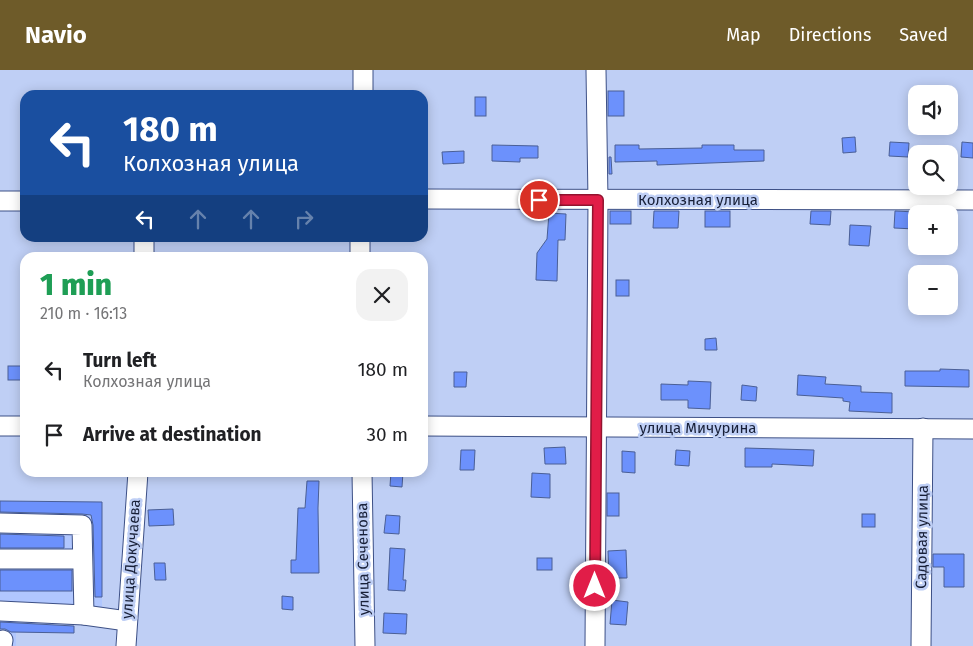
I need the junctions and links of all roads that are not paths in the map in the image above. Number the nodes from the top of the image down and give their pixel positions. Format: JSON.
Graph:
{"nodes":[{"id":1,"x":363,"y":70,"type":"edge"},
{"id":2,"x":596,"y":70,"type":"edge"},
{"id":3,"x":363,"y":90,"type":"edge"},
{"id":4,"x":428,"y":199,"type":"edge"},
{"id":5,"x":0,"y":200,"type":"edge"},
{"id":6,"x":598,"y":200,"type":"junction"},
{"id":7,"x":973,"y":200,"type":"edge"},
{"id":8,"x":20,"y":201,"type":"edge"},
{"id":9,"x":0,"y":426,"type":"edge"},
{"id":10,"x":20,"y":426,"type":"edge"},
{"id":11,"x":428,"y":426,"type":"edge"},
{"id":12,"x":596,"y":428,"type":"junction"},
{"id":13,"x":923,"y":428,"type":"junction"},
{"id":14,"x":973,"y":429,"type":"edge"},
{"id":15,"x":138,"y":477,"type":"edge"},
{"id":16,"x":362,"y":477,"type":"edge"},
{"id":17,"x":0,"y":523,"type":"edge"},
{"id":18,"x":0,"y":559,"type":"edge"},
{"id":19,"x":82,"y":559,"type":"junction"},
{"id":20,"x":0,"y":611,"type":"edge"},
{"id":21,"x":84,"y":615,"type":"junction"},
{"id":22,"x":127,"y":621,"type":"junction"},
{"id":23,"x":126,"y":646,"type":"edge"},
{"id":24,"x":365,"y":646,"type":"edge"},
{"id":25,"x":595,"y":646,"type":"edge"},
{"id":26,"x":921,"y":646,"type":"edge"}],
"edges":[{"from":1,"to":3,"type":"street"},
{"from":2,"to":6,"type":"street"},
{"from":4,"to":6,"type":"street","name":"Колхозная улица"},
{"from":5,"to":8,"type":"street"},
{"from":6,"to":7,"type":"street","name":"Колхозная улица"},
{"from":6,"to":12,"type":"street"},
{"from":9,"to":10,"type":"street"},
{"from":11,"to":12,"type":"street","name":"улица Мичурина"},
{"from":12,"to":13,"type":"street","name":"улица Мичурина"},
{"from":12,"to":25,"type":"street"},
{"from":13,"to":14,"type":"street","name":"улица Мичурина"},
{"from":13,"to":26,"type":"street","name":"Садовая улица"},
{"from":15,"to":22,"type":"street","name":"улица Докучаева"},
{"from":16,"to":24,"type":"street","name":"улица Сеченова"},
{"from":17,"to":19,"type":"street"},
{"from":18,"to":19,"type":"street"},
{"from":19,"to":21,"type":"street"},
{"from":20,"to":21,"type":"street"},
{"from":21,"to":22,"type":"street"},
{"from":22,"to":23,"type":"street","name":"улица Докучаева"}]}
